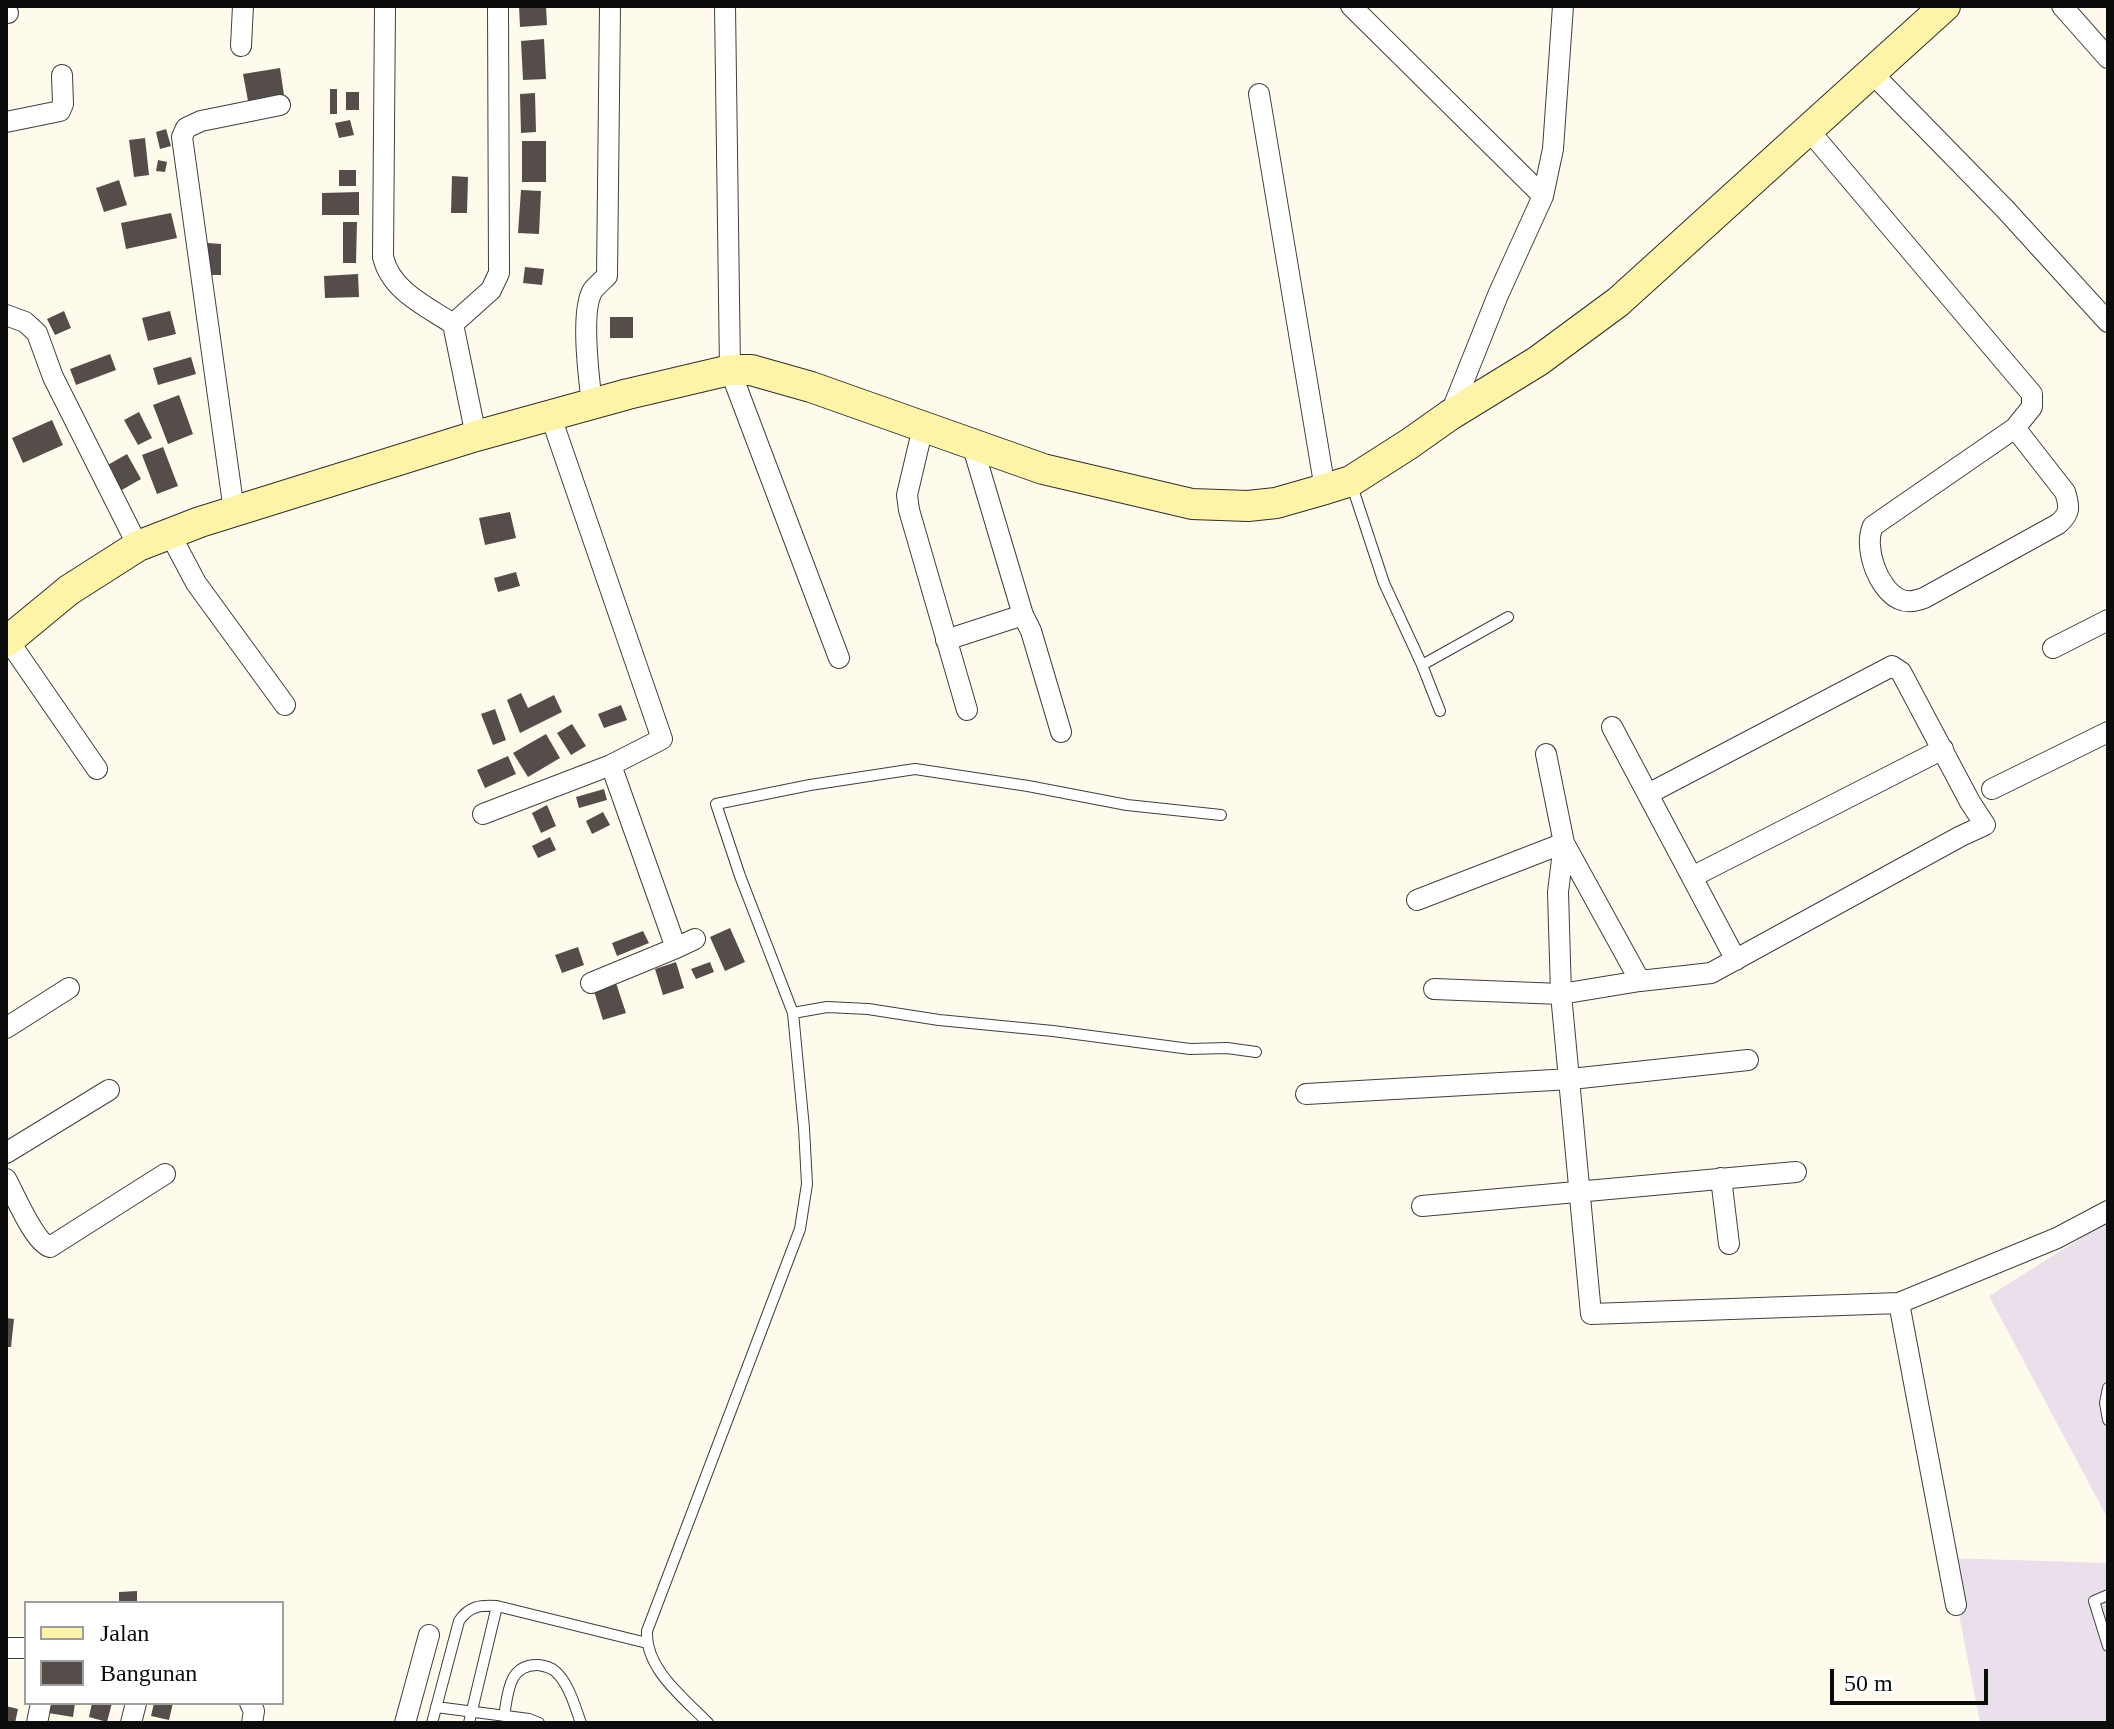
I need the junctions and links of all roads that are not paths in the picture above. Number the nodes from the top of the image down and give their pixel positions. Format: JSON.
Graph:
{"nodes":[{"id":1,"x":243,"y":6,"type":"edge"},
{"id":2,"x":385,"y":6,"type":"edge"},
{"id":3,"x":498,"y":6,"type":"edge"},
{"id":4,"x":610,"y":6,"type":"edge"},
{"id":5,"x":725,"y":6,"type":"edge"},
{"id":6,"x":1351,"y":6,"type":"edge"},
{"id":7,"x":1563,"y":6,"type":"edge"},
{"id":8,"x":1945,"y":6,"type":"edge"},
{"id":9,"x":2062,"y":6,"type":"edge"},
{"id":10,"x":241,"y":46,"type":"dead end"},
{"id":11,"x":2108,"y":58,"type":"edge"},
{"id":12,"x":1870,"y":71,"type":"junction"},
{"id":13,"x":62,"y":75,"type":"dead end"},
{"id":14,"x":1259,"y":94,"type":"dead end"},
{"id":15,"x":280,"y":105,"type":"dead end"},
{"id":16,"x":6,"y":122,"type":"edge"},
{"id":17,"x":1807,"y":128,"type":"junction"},
{"id":18,"x":1543,"y":196,"type":"junction"},
{"id":19,"x":6,"y":315,"type":"edge"},
{"id":20,"x":2108,"y":322,"type":"edge"},
{"id":21,"x":453,"y":324,"type":"junction"},
{"id":22,"x":730,"y":370,"type":"junction"},
{"id":23,"x":592,"y":404,"type":"junction"},
{"id":24,"x":1450,"y":415,"type":"junction"},
{"id":25,"x":551,"y":417,"type":"junction"},
{"id":26,"x":923,"y":427,"type":"junction"},
{"id":27,"x":2015,"y":428,"type":"junction"},
{"id":28,"x":476,"y":436,"type":"junction"},
{"id":29,"x":972,"y":444,"type":"junction"},
{"id":30,"x":1338,"y":485,"type":"junction"},
{"id":31,"x":234,"y":511,"type":"junction"},
{"id":32,"x":170,"y":534,"type":"junction"},
{"id":33,"x":138,"y":546,"type":"junction"},
{"id":34,"x":1023,"y":615,"type":"junction"},
{"id":35,"x":1508,"y":617,"type":"dead end"},
{"id":36,"x":2108,"y":620,"type":"edge"},
{"id":37,"x":946,"y":640,"type":"junction"},
{"id":38,"x":7,"y":641,"type":"edge"},
{"id":39,"x":2053,"y":648,"type":"dead end"},
{"id":40,"x":839,"y":658,"type":"dead end"},
{"id":41,"x":1422,"y":665,"type":"junction"},
{"id":42,"x":285,"y":705,"type":"dead end"},
{"id":43,"x":967,"y":710,"type":"dead end"},
{"id":44,"x":1440,"y":711,"type":"dead end"},
{"id":45,"x":1612,"y":727,"type":"dead end"},
{"id":46,"x":1061,"y":732,"type":"dead end"},
{"id":47,"x":2108,"y":732,"type":"edge"},
{"id":48,"x":1943,"y":749,"type":"junction"},
{"id":49,"x":1546,"y":754,"type":"dead end"},
{"id":50,"x":611,"y":765,"type":"junction"},
{"id":51,"x":97,"y":769,"type":"dead end"},
{"id":52,"x":1992,"y":789,"type":"dead end"},
{"id":53,"x":1648,"y":794,"type":"junction"},
{"id":54,"x":483,"y":814,"type":"dead end"},
{"id":55,"x":1221,"y":815,"type":"dead end"},
{"id":56,"x":1564,"y":843,"type":"junction"},
{"id":57,"x":1692,"y":877,"type":"junction"},
{"id":58,"x":1417,"y":900,"type":"dead end"},
{"id":59,"x":695,"y":939,"type":"dead end"},
{"id":60,"x":676,"y":948,"type":"junction"},
{"id":61,"x":1736,"y":960,"type":"junction"},
{"id":62,"x":1640,"y":981,"type":"junction"},
{"id":63,"x":591,"y":983,"type":"dead end"},
{"id":64,"x":69,"y":988,"type":"dead end"},
{"id":65,"x":1434,"y":989,"type":"dead end"},
{"id":66,"x":1561,"y":994,"type":"junction"},
{"id":67,"x":793,"y":1013,"type":"junction"},
{"id":68,"x":6,"y":1028,"type":"edge"},
{"id":69,"x":1256,"y":1052,"type":"dead end"},
{"id":70,"x":1748,"y":1060,"type":"dead end"},
{"id":71,"x":1571,"y":1079,"type":"junction"},
{"id":72,"x":109,"y":1090,"type":"dead end"},
{"id":73,"x":1306,"y":1094,"type":"dead end"},
{"id":74,"x":6,"y":1153,"type":"edge"},
{"id":75,"x":1796,"y":1172,"type":"dead end"},
{"id":76,"x":165,"y":1174,"type":"dead end"},
{"id":77,"x":1721,"y":1178,"type":"junction"},
{"id":78,"x":6,"y":1179,"type":"edge"},
{"id":79,"x":1580,"y":1190,"type":"junction"},
{"id":80,"x":1422,"y":1206,"type":"dead end"},
{"id":81,"x":2108,"y":1211,"type":"edge"},
{"id":82,"x":1729,"y":1244,"type":"dead end"},
{"id":83,"x":1899,"y":1303,"type":"junction"},
{"id":84,"x":2108,"y":1388,"type":"edge"},
{"id":85,"x":2108,"y":1420,"type":"edge"},
{"id":86,"x":2108,"y":1595,"type":"edge"},
{"id":87,"x":1956,"y":1605,"type":"dead end"},
{"id":88,"x":497,"y":1606,"type":"junction"},
{"id":89,"x":429,"y":1635,"type":"dead end"},
{"id":90,"x":647,"y":1643,"type":"junction"},
{"id":91,"x":2108,"y":1646,"type":"edge"},
{"id":92,"x":436,"y":1707,"type":"junction"},
{"id":93,"x":504,"y":1716,"type":"junction"},
{"id":94,"x":470,"y":1718,"type":"edge"},
{"id":95,"x":405,"y":1723,"type":"edge"},
{"id":96,"x":432,"y":1723,"type":"edge"},
{"id":97,"x":539,"y":1723,"type":"edge"},
{"id":98,"x":581,"y":1723,"type":"edge"},
{"id":99,"x":708,"y":1723,"type":"edge"}],
"edges":[{"from":1,"to":10,"type":"street"},
{"from":2,"to":21,"type":"street"},
{"from":3,"to":21,"type":"street"},
{"from":4,"to":23,"type":"street"},
{"from":5,"to":22,"type":"street"},
{"from":6,"to":18,"type":"street"},
{"from":7,"to":18,"type":"street"},
{"from":8,"to":12,"type":"street"},
{"from":9,"to":11,"type":"street"},
{"from":12,"to":17,"type":"street"},
{"from":12,"to":20,"type":"street"},
{"from":13,"to":16,"type":"street"},
{"from":14,"to":30,"type":"street"},
{"from":15,"to":31,"type":"street"},
{"from":17,"to":24,"type":"street"},
{"from":17,"to":27,"type":"street"},
{"from":18,"to":24,"type":"street"},
{"from":19,"to":33,"type":"street"},
{"from":21,"to":28,"type":"street"},
{"from":22,"to":23,"type":"street"},
{"from":22,"to":26,"type":"street"},
{"from":22,"to":40,"type":"street"},
{"from":23,"to":25,"type":"street"},
{"from":24,"to":30,"type":"street"},
{"from":25,"to":28,"type":"street"},
{"from":25,"to":50,"type":"street"},
{"from":26,"to":29,"type":"street"},
{"from":26,"to":37,"type":"street"},
{"from":27,"to":27,"type":"street"},
{"from":28,"to":31,"type":"street"},
{"from":29,"to":30,"type":"street"},
{"from":29,"to":34,"type":"street"},
{"from":30,"to":41,"type":"lane"},
{"from":31,"to":32,"type":"street"},
{"from":32,"to":33,"type":"street"},
{"from":32,"to":42,"type":"street"},
{"from":33,"to":38,"type":"street"},
{"from":34,"to":37,"type":"street"},
{"from":34,"to":46,"type":"street"},
{"from":35,"to":41,"type":"lane"},
{"from":36,"to":39,"type":"street"},
{"from":37,"to":43,"type":"street"},
{"from":38,"to":51,"type":"street"},
{"from":41,"to":44,"type":"lane"},
{"from":45,"to":53,"type":"street"},
{"from":47,"to":52,"type":"street"},
{"from":48,"to":53,"type":"street"},
{"from":48,"to":57,"type":"street"},
{"from":48,"to":61,"type":"street"},
{"from":49,"to":56,"type":"street"},
{"from":50,"to":54,"type":"street"},
{"from":50,"to":60,"type":"street"},
{"from":53,"to":57,"type":"street"},
{"from":55,"to":67,"type":"lane"},
{"from":56,"to":58,"type":"street"},
{"from":56,"to":62,"type":"street"},
{"from":56,"to":66,"type":"street"},
{"from":57,"to":61,"type":"street"},
{"from":59,"to":60,"type":"street"},
{"from":60,"to":63,"type":"street"},
{"from":61,"to":62,"type":"street"},
{"from":62,"to":66,"type":"street"},
{"from":64,"to":68,"type":"street"},
{"from":65,"to":66,"type":"street"},
{"from":66,"to":71,"type":"street"},
{"from":67,"to":69,"type":"lane"},
{"from":67,"to":90,"type":"lane"},
{"from":70,"to":71,"type":"street"},
{"from":71,"to":73,"type":"street"},
{"from":71,"to":79,"type":"street"},
{"from":72,"to":74,"type":"street"},
{"from":75,"to":77,"type":"street"},
{"from":76,"to":78,"type":"street"},
{"from":77,"to":79,"type":"street"},
{"from":77,"to":82,"type":"street"},
{"from":79,"to":80,"type":"street"},
{"from":79,"to":83,"type":"street"},
{"from":81,"to":83,"type":"street"},
{"from":83,"to":87,"type":"street"},
{"from":84,"to":85,"type":"lane"},
{"from":86,"to":91,"type":"lane"},
{"from":88,"to":90,"type":"lane"},
{"from":88,"to":92,"type":"lane"},
{"from":88,"to":94,"type":"lane"},
{"from":89,"to":95,"type":"street"},
{"from":90,"to":99,"type":"lane"},
{"from":92,"to":94,"type":"lane"},
{"from":92,"to":96,"type":"lane"},
{"from":93,"to":94,"type":"lane"},
{"from":93,"to":97,"type":"lane"},
{"from":93,"to":98,"type":"lane"}]}
